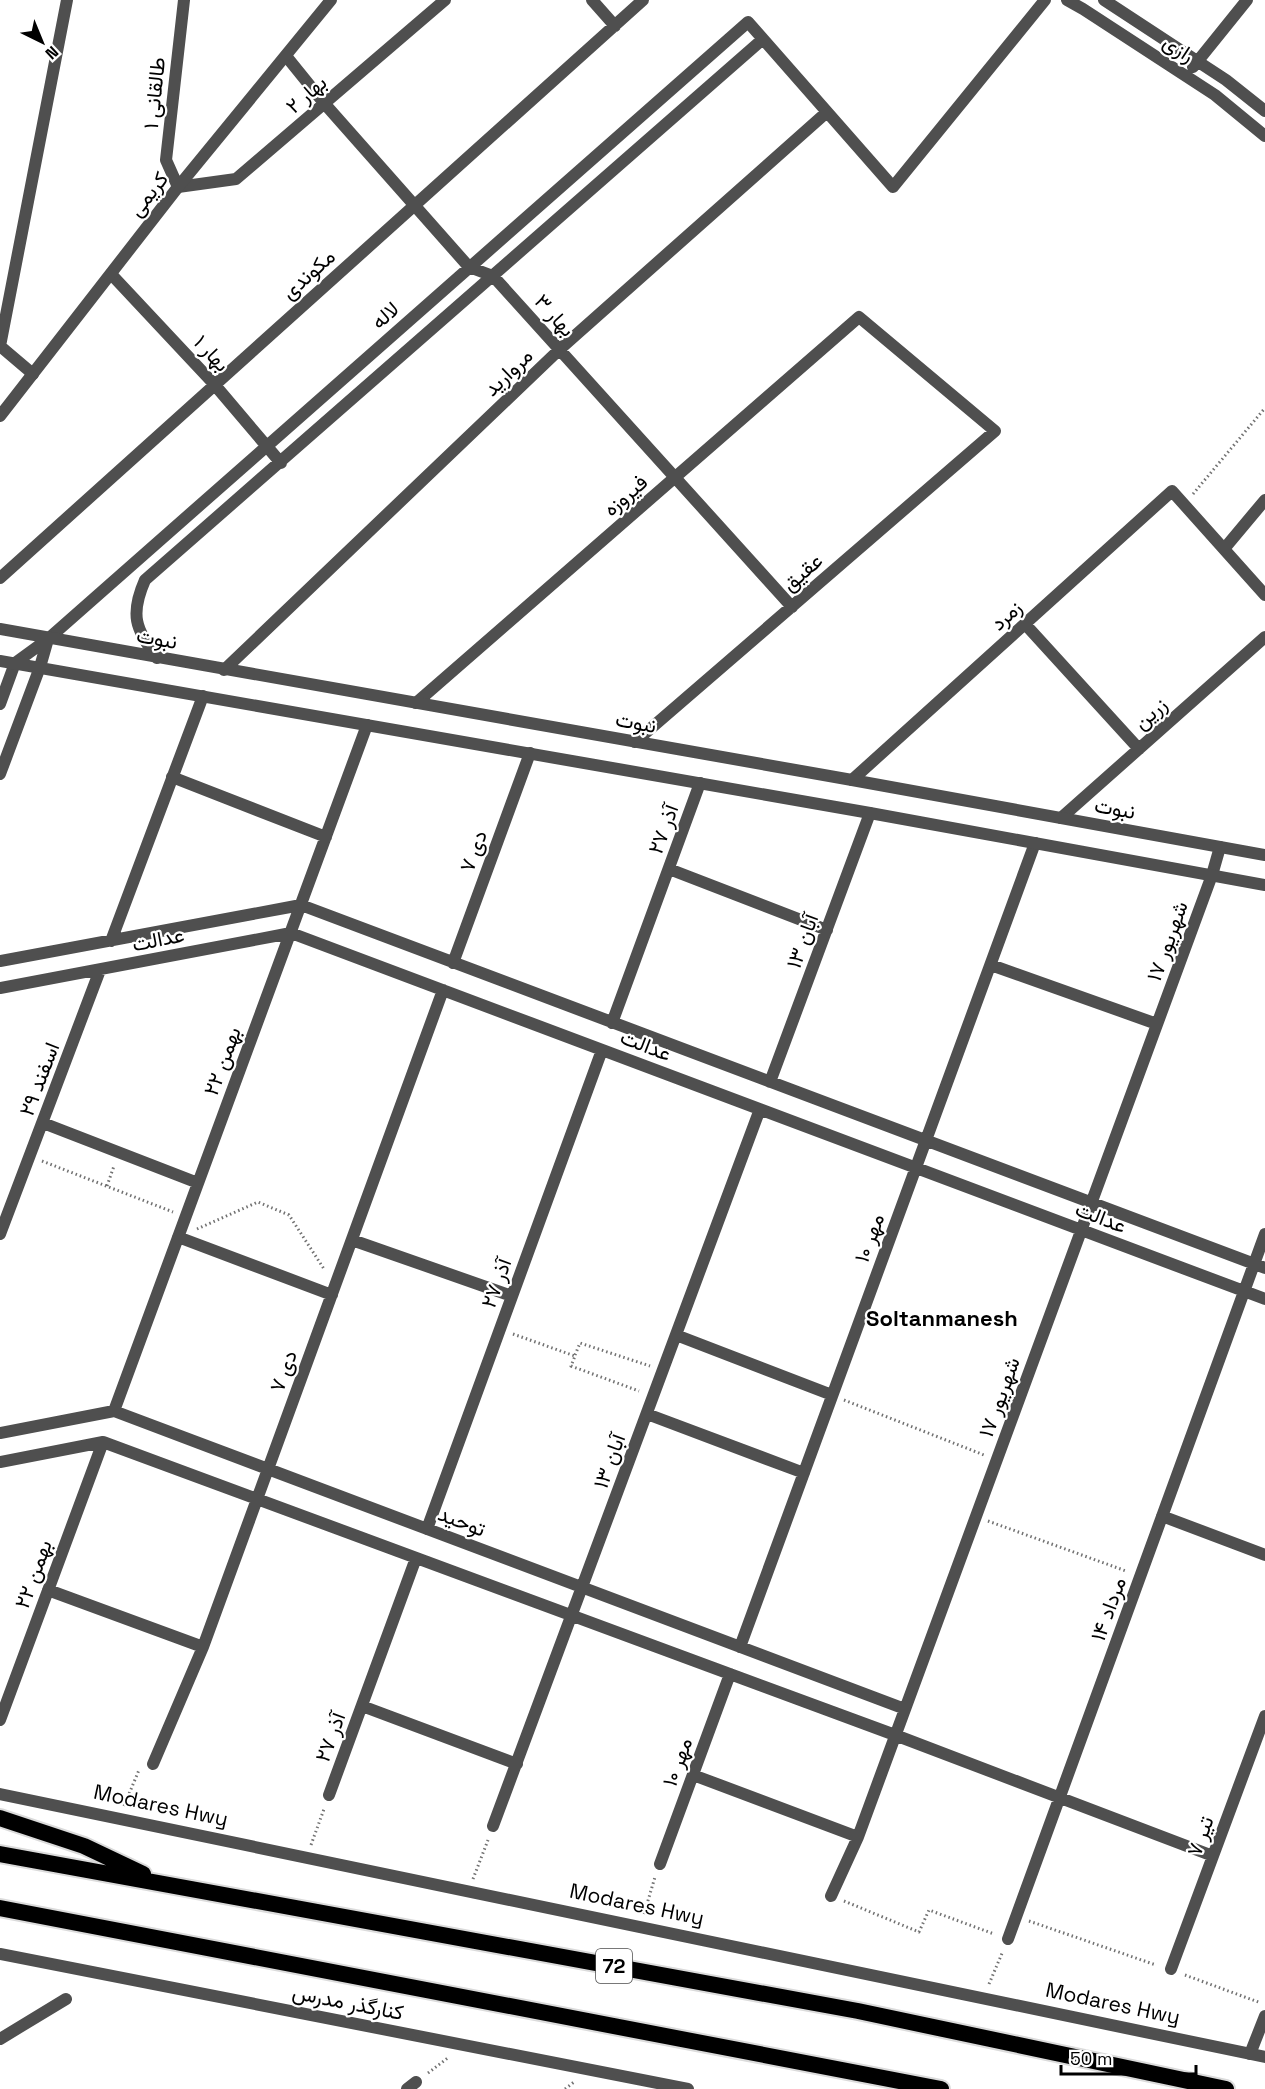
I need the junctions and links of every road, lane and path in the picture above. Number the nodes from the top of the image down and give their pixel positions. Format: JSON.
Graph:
{"nodes":[{"id":1,"x":67,"y":0,"type":"edge"},
{"id":2,"x":184,"y":0,"type":"edge"},
{"id":3,"x":331,"y":0,"type":"edge"},
{"id":4,"x":445,"y":0,"type":"edge"},
{"id":5,"x":592,"y":0,"type":"edge"},
{"id":6,"x":643,"y":0,"type":"edge"},
{"id":7,"x":1045,"y":0,"type":"edge"},
{"id":8,"x":1067,"y":0,"type":"edge"},
{"id":9,"x":1104,"y":0,"type":"edge"},
{"id":10,"x":1247,"y":0,"type":"edge"},
{"id":11,"x":1136,"y":21,"type":"junction"},
{"id":12,"x":615,"y":26,"type":"junction"},
{"id":13,"x":1126,"y":37,"type":"junction"},
{"id":14,"x":763,"y":39,"type":"junction"},
{"id":15,"x":286,"y":56,"type":"junction"},
{"id":16,"x":1197,"y":61,"type":"junction"},
{"id":17,"x":1185,"y":76,"type":"junction"},
{"id":18,"x":324,"y":103,"type":"junction"},
{"id":19,"x":1265,"y":111,"type":"edge"},
{"id":20,"x":827,"y":112,"type":"junction"},
{"id":21,"x":1265,"y":136,"type":"edge"},
{"id":22,"x":178,"y":187,"type":"junction"},
{"id":23,"x":414,"y":205,"type":"junction"},
{"id":24,"x":469,"y":267,"type":"junction"},
{"id":25,"x":111,"y":274,"type":"junction"},
{"id":26,"x":493,"y":276,"type":"junction"},
{"id":27,"x":859,"y":316,"type":"joint"},
{"id":28,"x":560,"y":350,"type":"junction"},
{"id":29,"x":33,"y":374,"type":"junction"},
{"id":30,"x":214,"y":384,"type":"junction"},
{"id":31,"x":1265,"y":408,"type":"edge"},
{"id":32,"x":0,"y":416,"type":"edge"},
{"id":33,"x":266,"y":446,"type":"junction"},
{"id":34,"x":281,"y":463,"type":"junction"},
{"id":35,"x":675,"y":477,"type":"junction"},
{"id":36,"x":1265,"y":500,"type":"edge"},
{"id":37,"x":1184,"y":505,"type":"junction"},
{"id":38,"x":1224,"y":549,"type":"junction"},
{"id":39,"x":0,"y":578,"type":"edge"},
{"id":40,"x":1265,"y":595,"type":"edge"},
{"id":41,"x":792,"y":607,"type":"junction"},
{"id":42,"x":1025,"y":624,"type":"junction"},
{"id":43,"x":0,"y":629,"type":"edge"},
{"id":44,"x":1265,"y":637,"type":"edge"},
{"id":45,"x":48,"y":639,"type":"junction"},
{"id":46,"x":157,"y":658,"type":"junction"},
{"id":47,"x":0,"y":660,"type":"edge"},
{"id":48,"x":15,"y":663,"type":"junction"},
{"id":49,"x":40,"y":668,"type":"junction"},
{"id":50,"x":224,"y":670,"type":"junction"},
{"id":51,"x":203,"y":696,"type":"junction"},
{"id":52,"x":416,"y":703,"type":"junction"},
{"id":53,"x":0,"y":704,"type":"edge"},
{"id":54,"x":367,"y":725,"type":"junction"},
{"id":55,"x":635,"y":742,"type":"junction"},
{"id":56,"x":1139,"y":749,"type":"junction"},
{"id":57,"x":530,"y":753,"type":"junction"},
{"id":58,"x":0,"y":774,"type":"edge"},
{"id":59,"x":172,"y":777,"type":"junction"},
{"id":60,"x":852,"y":780,"type":"junction"},
{"id":61,"x":700,"y":783,"type":"junction"},
{"id":62,"x":870,"y":813,"type":"junction"},
{"id":63,"x":1061,"y":818,"type":"junction"},
{"id":64,"x":326,"y":837,"type":"junction"},
{"id":65,"x":1035,"y":843,"type":"junction"},
{"id":66,"x":1220,"y":847,"type":"junction"},
{"id":67,"x":1265,"y":855,"type":"edge"},
{"id":68,"x":669,"y":869,"type":"junction"},
{"id":69,"x":1212,"y":875,"type":"junction"},
{"id":70,"x":1265,"y":885,"type":"edge"},
{"id":71,"x":301,"y":905,"type":"junction"},
{"id":72,"x":827,"y":930,"type":"junction"},
{"id":73,"x":291,"y":933,"type":"junction"},
{"id":74,"x":111,"y":941,"type":"junction"},
{"id":75,"x":0,"y":961,"type":"edge"},
{"id":76,"x":453,"y":963,"type":"junction"},
{"id":77,"x":991,"y":965,"type":"junction"},
{"id":78,"x":100,"y":970,"type":"junction"},
{"id":79,"x":0,"y":988,"type":"edge"},
{"id":80,"x":443,"y":990,"type":"junction"},
{"id":81,"x":612,"y":1023,"type":"junction"},
{"id":82,"x":1157,"y":1024,"type":"junction"},
{"id":83,"x":602,"y":1050,"type":"junction"},
{"id":84,"x":770,"y":1082,"type":"junction"},
{"id":85,"x":760,"y":1109,"type":"junction"},
{"id":86,"x":43,"y":1123,"type":"junction"},
{"id":87,"x":926,"y":1141,"type":"junction"},
{"id":88,"x":119,"y":1152,"type":"junction"},
{"id":89,"x":30,"y":1157,"type":"junction"},
{"id":90,"x":916,"y":1168,"type":"junction"},
{"id":91,"x":198,"y":1183,"type":"junction"},
{"id":92,"x":107,"y":1186,"type":"junction"},
{"id":93,"x":1091,"y":1203,"type":"junction"},
{"id":94,"x":186,"y":1217,"type":"junction"},
{"id":95,"x":1081,"y":1230,"type":"junction"},
{"id":96,"x":0,"y":1234,"type":"edge"},
{"id":97,"x":1265,"y":1234,"type":"edge"},
{"id":98,"x":178,"y":1237,"type":"junction"},
{"id":99,"x":352,"y":1240,"type":"junction"},
{"id":100,"x":1259,"y":1266,"type":"edge"},
{"id":101,"x":334,"y":1290,"type":"junction"},
{"id":102,"x":1244,"y":1291,"type":"junction"},
{"id":103,"x":512,"y":1296,"type":"junction"},
{"id":104,"x":1265,"y":1299,"type":"edge"},
{"id":105,"x":500,"y":1329,"type":"junction"},
{"id":106,"x":676,"y":1335,"type":"junction"},
{"id":107,"x":575,"y":1356,"type":"junction"},
{"id":108,"x":663,"y":1371,"type":"junction"},
{"id":109,"x":832,"y":1395,"type":"junction"},
{"id":110,"x":653,"y":1397,"type":"junction"},
{"id":111,"x":114,"y":1411,"type":"junction"},
{"id":112,"x":647,"y":1414,"type":"junction"},
{"id":113,"x":0,"y":1433,"type":"edge"},
{"id":114,"x":103,"y":1442,"type":"junction"},
{"id":115,"x":996,"y":1460,"type":"junction"},
{"id":116,"x":0,"y":1462,"type":"edge"},
{"id":117,"x":268,"y":1469,"type":"junction"},
{"id":118,"x":804,"y":1473,"type":"junction"},
{"id":119,"x":257,"y":1499,"type":"junction"},
{"id":120,"x":975,"y":1516,"type":"junction"},
{"id":121,"x":1162,"y":1516,"type":"junction"},
{"id":122,"x":427,"y":1529,"type":"junction"},
{"id":123,"x":1265,"y":1556,"type":"edge"},
{"id":124,"x":416,"y":1558,"type":"junction"},
{"id":125,"x":1140,"y":1576,"type":"junction"},
{"id":126,"x":582,"y":1587,"type":"junction"},
{"id":127,"x":48,"y":1590,"type":"junction"},
{"id":128,"x":572,"y":1616,"type":"junction"},
{"id":129,"x":203,"y":1647,"type":"junction"},
{"id":130,"x":740,"y":1647,"type":"junction"},
{"id":131,"x":730,"y":1674,"type":"junction"},
{"id":132,"x":362,"y":1706,"type":"junction"},
{"id":133,"x":904,"y":1709,"type":"junction"},
{"id":134,"x":1265,"y":1716,"type":"edge"},
{"id":135,"x":0,"y":1720,"type":"edge"},
{"id":136,"x":895,"y":1735,"type":"junction"},
{"id":137,"x":153,"y":1764,"type":"joint"},
{"id":138,"x":517,"y":1764,"type":"junction"},
{"id":139,"x":693,"y":1775,"type":"junction"},
{"id":140,"x":0,"y":1794,"type":"edge"},
{"id":141,"x":329,"y":1795,"type":"joint"},
{"id":142,"x":1059,"y":1798,"type":"junction"},
{"id":143,"x":0,"y":1818,"type":"edge"},
{"id":144,"x":119,"y":1819,"type":"junction"},
{"id":145,"x":494,"y":1826,"type":"joint"},
{"id":146,"x":858,"y":1837,"type":"junction"},
{"id":147,"x":0,"y":1854,"type":"edge"},
{"id":148,"x":1213,"y":1856,"type":"junction"},
{"id":149,"x":307,"y":1858,"type":"junction"},
{"id":150,"x":660,"y":1864,"type":"joint"},
{"id":151,"x":163,"y":1884,"type":"junction"},
{"id":152,"x":468,"y":1892,"type":"junction"},
{"id":153,"x":831,"y":1896,"type":"joint"},
{"id":154,"x":0,"y":1908,"type":"edge"},
{"id":155,"x":1016,"y":1917,"type":"junction"},
{"id":156,"x":639,"y":1927,"type":"junction"},
{"id":157,"x":1008,"y":1939,"type":"junction"},
{"id":158,"x":0,"y":1954,"type":"edge"},
{"id":159,"x":1171,"y":1970,"type":"junction"},
{"id":160,"x":66,"y":1999,"type":"dead end"},
{"id":161,"x":983,"y":1999,"type":"junction"},
{"id":162,"x":1265,"y":2005,"type":"edge"},
{"id":163,"x":1265,"y":2016,"type":"edge"},
{"id":164,"x":0,"y":2039,"type":"edge"},
{"id":165,"x":465,"y":2045,"type":"junction"},
{"id":166,"x":1250,"y":2054,"type":"junction"},
{"id":167,"x":1265,"y":2057,"type":"edge"},
{"id":168,"x":412,"y":2086,"type":"edge"},
{"id":169,"x":688,"y":2089,"type":"edge"},
{"id":170,"x":941,"y":2089,"type":"edge"},
{"id":171,"x":1226,"y":2089,"type":"edge"}],
"edges":[{"from":1,"to":29,"type":"street"},
{"from":2,"to":22,"type":"street","name":"طالقانی ۱"},
{"from":3,"to":15,"type":"street","name":"کریمی"},
{"from":4,"to":18,"type":"street","name":"بهار ۲"},
{"from":5,"to":12,"type":"street"},
{"from":6,"to":12,"type":"street","name":"مکوندی"},
{"from":7,"to":20,"type":"street"},
{"from":8,"to":13,"type":"street","name":"رازی"},
{"from":9,"to":11,"type":"street","name":"رازی"},
{"from":10,"to":16,"type":"street"},
{"from":11,"to":13,"type":"street"},
{"from":11,"to":16,"type":"street","name":"رازی"},
{"from":12,"to":23,"type":"street","name":"مکوندی"},
{"from":13,"to":17,"type":"street","name":"رازی"},
{"from":14,"to":20,"type":"street"},
{"from":14,"to":24,"type":"street","name":"لاله"},
{"from":14,"to":26,"type":"street","name":"لاله"},
{"from":15,"to":18,"type":"street","name":"بهار ۳"},
{"from":15,"to":22,"type":"street","name":"کریمی"},
{"from":16,"to":17,"type":"street"},
{"from":16,"to":19,"type":"street","name":"رازی"},
{"from":17,"to":21,"type":"street","name":"رازی"},
{"from":18,"to":22,"type":"street","name":"بهار ۲"},
{"from":18,"to":23,"type":"street","name":"بهار ۳"},
{"from":20,"to":28,"type":"street","name":"مروارید"},
{"from":22,"to":25,"type":"street","name":"کریمی"},
{"from":23,"to":24,"type":"street","name":"بهار ۳"},
{"from":23,"to":30,"type":"street","name":"مکوندی"},
{"from":24,"to":26,"type":"street","name":"بهار ۳"},
{"from":24,"to":33,"type":"street","name":"لاله"},
{"from":25,"to":29,"type":"street","name":"کریمی"},
{"from":25,"to":30,"type":"street","name":"بهار ۱"},
{"from":26,"to":28,"type":"street","name":"بهار ۳"},
{"from":26,"to":34,"type":"street","name":"لاله"},
{"from":27,"to":35,"type":"street","name":"فیروزه"},
{"from":27,"to":41,"type":"street","name":"عقیق"},
{"from":28,"to":35,"type":"street","name":"بهار ۳"},
{"from":28,"to":50,"type":"street","name":"مروارید"},
{"from":29,"to":32,"type":"street","name":"کریمی"},
{"from":30,"to":33,"type":"street","name":"بهار ۱"},
{"from":30,"to":39,"type":"street","name":"مکوندی"},
{"from":31,"to":37,"type":"path"},
{"from":33,"to":34,"type":"street","name":"بهار ۱"},
{"from":33,"to":45,"type":"street","name":"لاله"},
{"from":34,"to":46,"type":"street","name":"لاله"},
{"from":35,"to":41,"type":"street","name":"بهار ۳"},
{"from":35,"to":52,"type":"street","name":"فیروزه"},
{"from":36,"to":38,"type":"street"},
{"from":37,"to":38,"type":"street"},
{"from":37,"to":42,"type":"street","name":"زمرد"},
{"from":38,"to":40,"type":"street"},
{"from":41,"to":55,"type":"street","name":"عقیق"},
{"from":42,"to":56,"type":"street"},
{"from":42,"to":60,"type":"street","name":"زمرد"},
{"from":43,"to":45,"type":"street","name":"نبوت"},
{"from":44,"to":56,"type":"street","name":"زرین"},
{"from":45,"to":46,"type":"street","name":"نبوت"},
{"from":45,"to":48,"type":"street","name":"لاله"},
{"from":45,"to":49,"type":"street"},
{"from":46,"to":50,"type":"street","name":"نبوت"},
{"from":47,"to":48,"type":"street"},
{"from":48,"to":49,"type":"street"},
{"from":48,"to":53,"type":"street"},
{"from":49,"to":51,"type":"street"},
{"from":49,"to":58,"type":"street"},
{"from":50,"to":52,"type":"street","name":"نبوت"},
{"from":51,"to":54,"type":"street"},
{"from":51,"to":59,"type":"street"},
{"from":52,"to":55,"type":"street","name":"نبوت"},
{"from":54,"to":57,"type":"street"},
{"from":54,"to":64,"type":"street","name":"۲۲ بهمن"},
{"from":55,"to":60,"type":"street","name":"نبوت"},
{"from":56,"to":63,"type":"street","name":"زرین"},
{"from":57,"to":61,"type":"street"},
{"from":57,"to":76,"type":"street","name":"۷ دی"},
{"from":59,"to":64,"type":"street"},
{"from":59,"to":74,"type":"street"},
{"from":60,"to":63,"type":"street","name":"نبوت"},
{"from":61,"to":62,"type":"street"},
{"from":61,"to":68,"type":"street","name":"۲۷ آذر"},
{"from":62,"to":65,"type":"street"},
{"from":62,"to":72,"type":"street","name":"۱۳ آبان"},
{"from":63,"to":66,"type":"street","name":"نبوت"},
{"from":64,"to":71,"type":"street","name":"۲۲ بهمن"},
{"from":65,"to":69,"type":"street"},
{"from":65,"to":77,"type":"street","name":"۱۰ مهر"},
{"from":66,"to":67,"type":"street","name":"نبوت"},
{"from":66,"to":69,"type":"street","name":"۱۷ شهریور"},
{"from":68,"to":72,"type":"street"},
{"from":68,"to":81,"type":"street","name":"۲۷ آذر"},
{"from":69,"to":70,"type":"street"},
{"from":69,"to":82,"type":"street","name":"۱۷ شهریور"},
{"from":71,"to":73,"type":"street","name":"۲۲ بهمن"},
{"from":71,"to":74,"type":"street","name":"عدالت"},
{"from":71,"to":76,"type":"street","name":"عدالت"},
{"from":72,"to":84,"type":"street","name":"۱۳ آبان"},
{"from":73,"to":78,"type":"street","name":"عدالت"},
{"from":73,"to":80,"type":"street","name":"عدالت"},
{"from":73,"to":91,"type":"street","name":"۲۲ بهمن"},
{"from":74,"to":75,"type":"street","name":"عدالت"},
{"from":76,"to":81,"type":"street","name":"عدالت"},
{"from":77,"to":82,"type":"street"},
{"from":77,"to":87,"type":"street","name":"۱۰ مهر"},
{"from":78,"to":79,"type":"street","name":"عدالت"},
{"from":78,"to":86,"type":"street","name":"۲۹ اسفند"},
{"from":80,"to":83,"type":"street","name":"عدالت"},
{"from":80,"to":99,"type":"street","name":"۷ دی"},
{"from":81,"to":84,"type":"street","name":"عدالت"},
{"from":82,"to":93,"type":"street","name":"۱۷ شهریور"},
{"from":83,"to":85,"type":"street","name":"عدالت"},
{"from":83,"to":103,"type":"street","name":"۲۷ آذر"},
{"from":84,"to":87,"type":"street","name":"عدالت"},
{"from":85,"to":90,"type":"street","name":"عدالت"},
{"from":85,"to":106,"type":"street","name":"۱۳ آبان"},
{"from":86,"to":88,"type":"street"},
{"from":86,"to":89,"type":"street","name":"۲۹ اسفند"},
{"from":87,"to":90,"type":"street","name":"۱۰ مهر"},
{"from":87,"to":93,"type":"street","name":"عدالت"},
{"from":88,"to":91,"type":"street"},
{"from":88,"to":92,"type":"path"},
{"from":89,"to":92,"type":"path"},
{"from":89,"to":96,"type":"street","name":"۲۹ اسفند"},
{"from":90,"to":95,"type":"street","name":"عدالت"},
{"from":90,"to":109,"type":"street","name":"۱۰ مهر"},
{"from":91,"to":94,"type":"street","name":"۲۲ بهمن"},
{"from":92,"to":94,"type":"path"},
{"from":93,"to":95,"type":"street","name":"۱۷ شهریور"},
{"from":93,"to":100,"type":"street","name":"عدالت"},
{"from":94,"to":98,"type":"street","name":"۲۲ بهمن"},
{"from":95,"to":102,"type":"street","name":"عدالت"},
{"from":95,"to":115,"type":"street","name":"۱۷ شهریور"},
{"from":97,"to":100,"type":"street"},
{"from":98,"to":101,"type":"street"},
{"from":98,"to":101,"type":"path"},
{"from":98,"to":111,"type":"street","name":"۲۲ بهمن"},
{"from":99,"to":101,"type":"street","name":"۷ دی"},
{"from":99,"to":103,"type":"street"},
{"from":100,"to":102,"type":"street","name":"۱۴ مرداد"},
{"from":101,"to":117,"type":"street","name":"۷ دی"},
{"from":102,"to":104,"type":"street","name":"عدالت"},
{"from":102,"to":121,"type":"street","name":"۱۴ مرداد"},
{"from":103,"to":105,"type":"street","name":"۲۷ آذر"},
{"from":105,"to":107,"type":"path"},
{"from":105,"to":122,"type":"street","name":"۲۷ آذر"},
{"from":106,"to":108,"type":"street","name":"۱۳ آبان"},
{"from":106,"to":109,"type":"street"},
{"from":107,"to":108,"type":"path"},
{"from":107,"to":110,"type":"path"},
{"from":108,"to":110,"type":"street","name":"۱۳ آبان"},
{"from":109,"to":115,"type":"path"},
{"from":109,"to":118,"type":"street","name":"۱۰ مهر"},
{"from":110,"to":112,"type":"street","name":"۱۳ آبان"},
{"from":111,"to":113,"type":"street"},
{"from":111,"to":117,"type":"street","name":"توحید"},
{"from":112,"to":118,"type":"street"},
{"from":112,"to":126,"type":"street","name":"۱۳ آبان"},
{"from":114,"to":116,"type":"street"},
{"from":114,"to":119,"type":"street"},
{"from":114,"to":127,"type":"street","name":"۲۲ بهمن"},
{"from":115,"to":120,"type":"street","name":"۱۷ شهریور"},
{"from":117,"to":119,"type":"street","name":"۷ دی"},
{"from":117,"to":122,"type":"street","name":"توحید"},
{"from":118,"to":130,"type":"street","name":"۱۰ مهر"},
{"from":119,"to":124,"type":"street"},
{"from":119,"to":129,"type":"street","name":"۷ دی"},
{"from":120,"to":125,"type":"path"},
{"from":120,"to":133,"type":"street","name":"۱۷ شهریور"},
{"from":121,"to":123,"type":"street"},
{"from":121,"to":125,"type":"street","name":"۱۴ مرداد"},
{"from":122,"to":126,"type":"street","name":"توحید"},
{"from":124,"to":128,"type":"street"},
{"from":124,"to":132,"type":"street","name":"۲۷ آذر"},
{"from":125,"to":142,"type":"street","name":"۱۴ مرداد"},
{"from":126,"to":128,"type":"street","name":"۱۳ آبان"},
{"from":126,"to":130,"type":"street","name":"توحید"},
{"from":127,"to":129,"type":"street"},
{"from":127,"to":135,"type":"street","name":"۲۲ بهمن"},
{"from":128,"to":131,"type":"street"},
{"from":128,"to":138,"type":"street","name":"۱۳ آبان"},
{"from":129,"to":137,"type":"street","name":"۷ دی"},
{"from":130,"to":133,"type":"street","name":"توحید"},
{"from":131,"to":136,"type":"street"},
{"from":131,"to":139,"type":"street","name":"۱۰ مهر"},
{"from":132,"to":138,"type":"street"},
{"from":132,"to":141,"type":"street","name":"۲۷ آذر"},
{"from":133,"to":136,"type":"street","name":"۱۷ شهریور"},
{"from":134,"to":148,"type":"street","name":"۷ تیر"},
{"from":136,"to":142,"type":"street"},
{"from":136,"to":146,"type":"street","name":"۱۷ شهریور"},
{"from":137,"to":144,"type":"path"},
{"from":138,"to":145,"type":"street","name":"۱۳ آبان"},
{"from":139,"to":146,"type":"street"},
{"from":139,"to":150,"type":"street","name":"۱۰ مهر"},
{"from":140,"to":144,"type":"street","name":"Modares Hwy","number":"72"},
{"from":141,"to":149,"type":"path"},
{"from":142,"to":148,"type":"street"},
{"from":142,"to":155,"type":"street","name":"۱۴ مرداد"},
{"from":143,"to":151,"type":"highway"},
{"from":144,"to":149,"type":"street","name":"Modares Hwy","number":"72"},
{"from":145,"to":152,"type":"path"},
{"from":146,"to":153,"type":"street","name":"۱۷ شهریور"},
{"from":147,"to":151,"type":"highway","number":"72"},
{"from":148,"to":159,"type":"street","name":"۷ تیر"},
{"from":149,"to":152,"type":"street","name":"Modares Hwy","number":"72"},
{"from":150,"to":156,"type":"path"},
{"from":151,"to":171,"type":"highway","number":"72"},
{"from":152,"to":156,"type":"street","name":"Modares Hwy","number":"72"},
{"from":153,"to":157,"type":"path"},
{"from":154,"to":170,"type":"highway"},
{"from":155,"to":157,"type":"street","name":"۱۴ مرداد"},
{"from":155,"to":159,"type":"path"},
{"from":156,"to":161,"type":"street","name":"Modares Hwy","number":"72"},
{"from":157,"to":161,"type":"path"},
{"from":158,"to":165,"type":"street","name":"کنارگذر مدرس"},
{"from":159,"to":162,"type":"path"},
{"from":160,"to":164,"type":"street"},
{"from":161,"to":166,"type":"street","name":"Modares Hwy","number":"72"},
{"from":163,"to":166,"type":"street"},
{"from":165,"to":168,"type":"path"},
{"from":165,"to":169,"type":"street","name":"کنارگذر مدرس"},
{"from":166,"to":167,"type":"street","name":"Modares Hwy","number":"72"}]}
